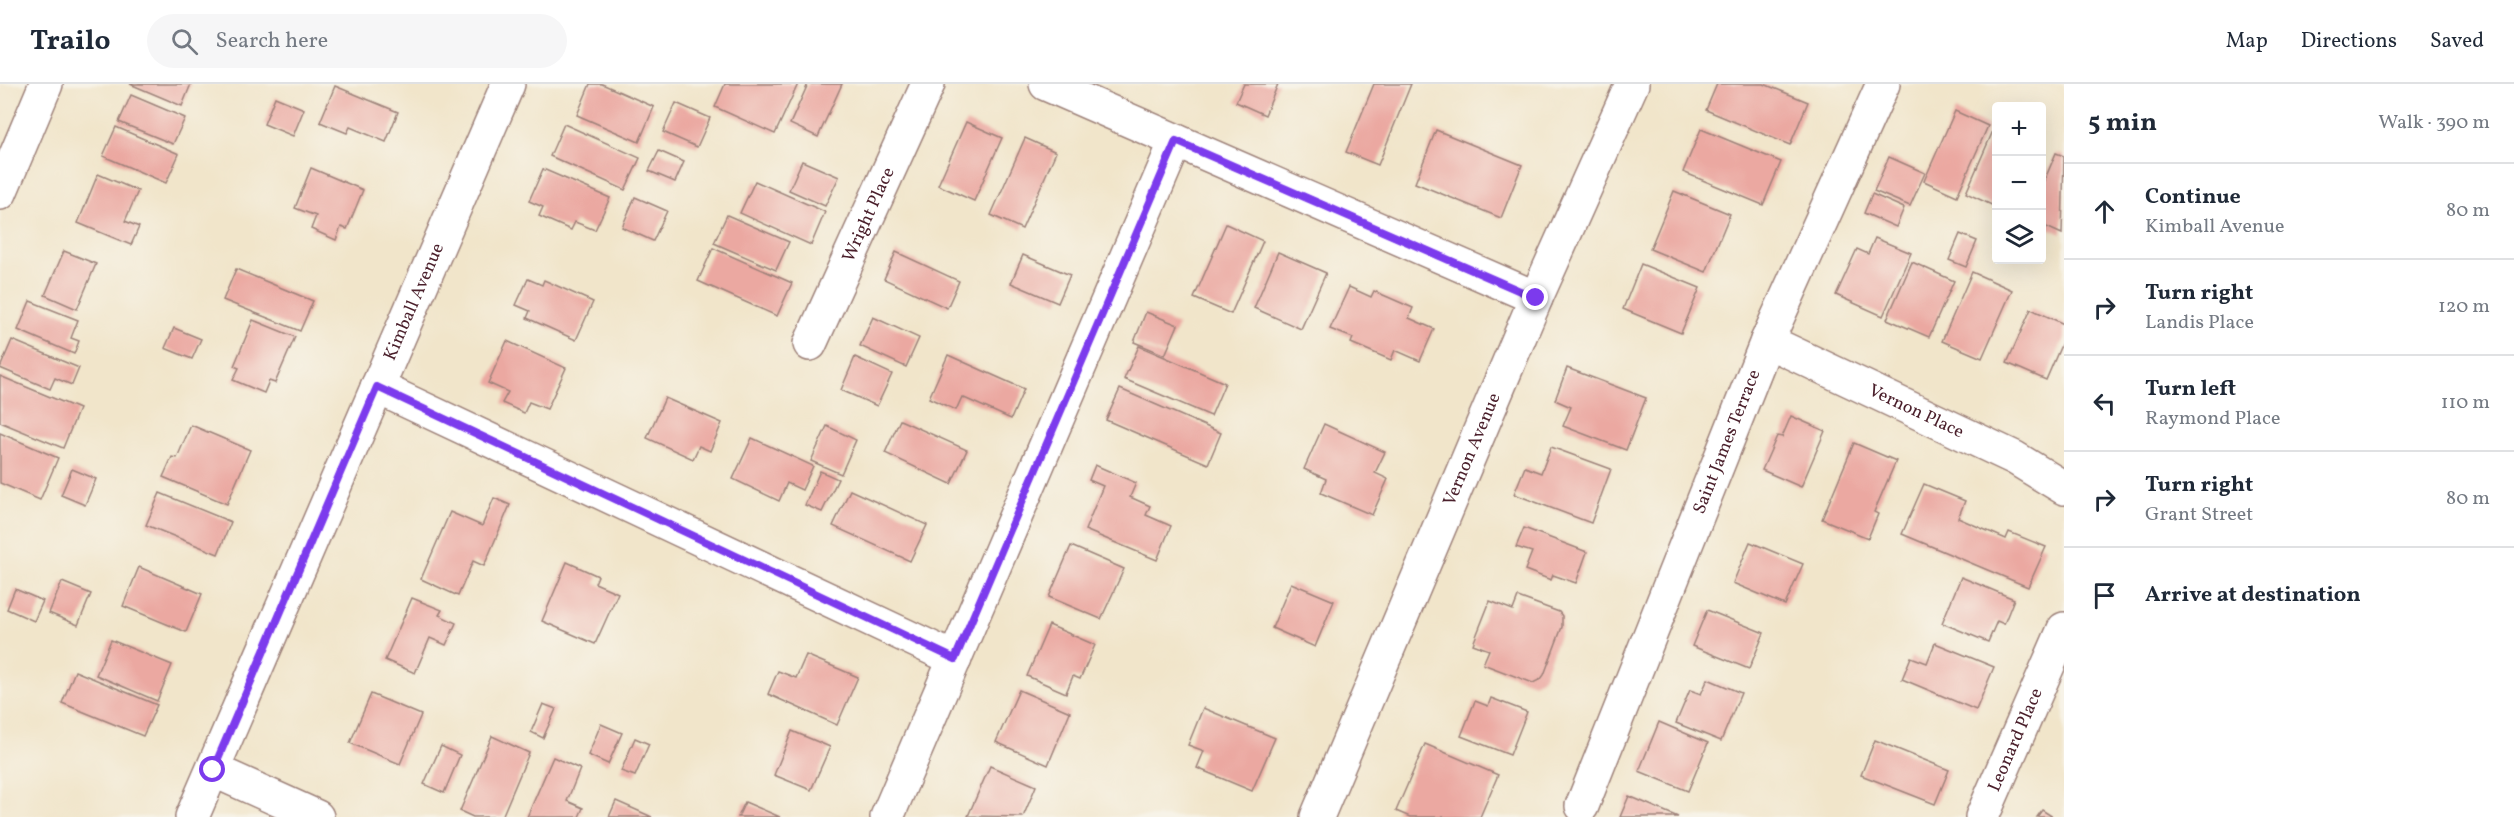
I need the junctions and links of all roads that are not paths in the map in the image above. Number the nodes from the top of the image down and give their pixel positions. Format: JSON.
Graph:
{"nodes":[{"id":1,"x":46,"y":84,"type":"edge"},
{"id":2,"x":508,"y":84,"type":"edge"},
{"id":3,"x":928,"y":84,"type":"edge"},
{"id":4,"x":1046,"y":84,"type":"edge"},
{"id":5,"x":1632,"y":84,"type":"edge"},
{"id":6,"x":1883,"y":84,"type":"edge"},
{"id":7,"x":1176,"y":141,"type":"junction"},
{"id":8,"x":0,"y":193,"type":"edge"},
{"id":9,"x":1536,"y":298,"type":"junction"},
{"id":10,"x":1767,"y":341,"type":"junction"},
{"id":11,"x":810,"y":344,"type":"dead end"},
{"id":12,"x":377,"y":387,"type":"junction"},
{"id":13,"x":2064,"y":488,"type":"edge"},
{"id":14,"x":2064,"y":629,"type":"edge"},
{"id":15,"x":955,"y":659,"type":"junction"},
{"id":16,"x":213,"y":770,"type":"junction"},
{"id":17,"x":1582,"y":806,"type":"dead end"},
{"id":18,"x":192,"y":817,"type":"edge"},
{"id":19,"x":317,"y":817,"type":"edge"},
{"id":20,"x":887,"y":817,"type":"edge"},
{"id":21,"x":1317,"y":817,"type":"edge"},
{"id":22,"x":1982,"y":817,"type":"edge"}],
"edges":[{"from":1,"to":8,"type":"street"},
{"from":2,"to":12,"type":"street","name":"Kimball Avenue"},
{"from":3,"to":11,"type":"street","name":"Wright Place"},
{"from":4,"to":7,"type":"street"},
{"from":5,"to":9,"type":"street","name":"Vernon Avenue"},
{"from":6,"to":10,"type":"street","name":"Saint James Terrace"},
{"from":7,"to":9,"type":"street"},
{"from":7,"to":15,"type":"street"},
{"from":9,"to":21,"type":"street","name":"Vernon Avenue"},
{"from":10,"to":13,"type":"street","name":"Vernon Place"},
{"from":10,"to":17,"type":"street","name":"Saint James Terrace"},
{"from":12,"to":15,"type":"street"},
{"from":12,"to":16,"type":"street","name":"Kimball Avenue"},
{"from":14,"to":22,"type":"street","name":"Leonard Place"},
{"from":15,"to":20,"type":"street"},
{"from":16,"to":18,"type":"street","name":"Kimball Avenue"},
{"from":16,"to":19,"type":"street"}]}
